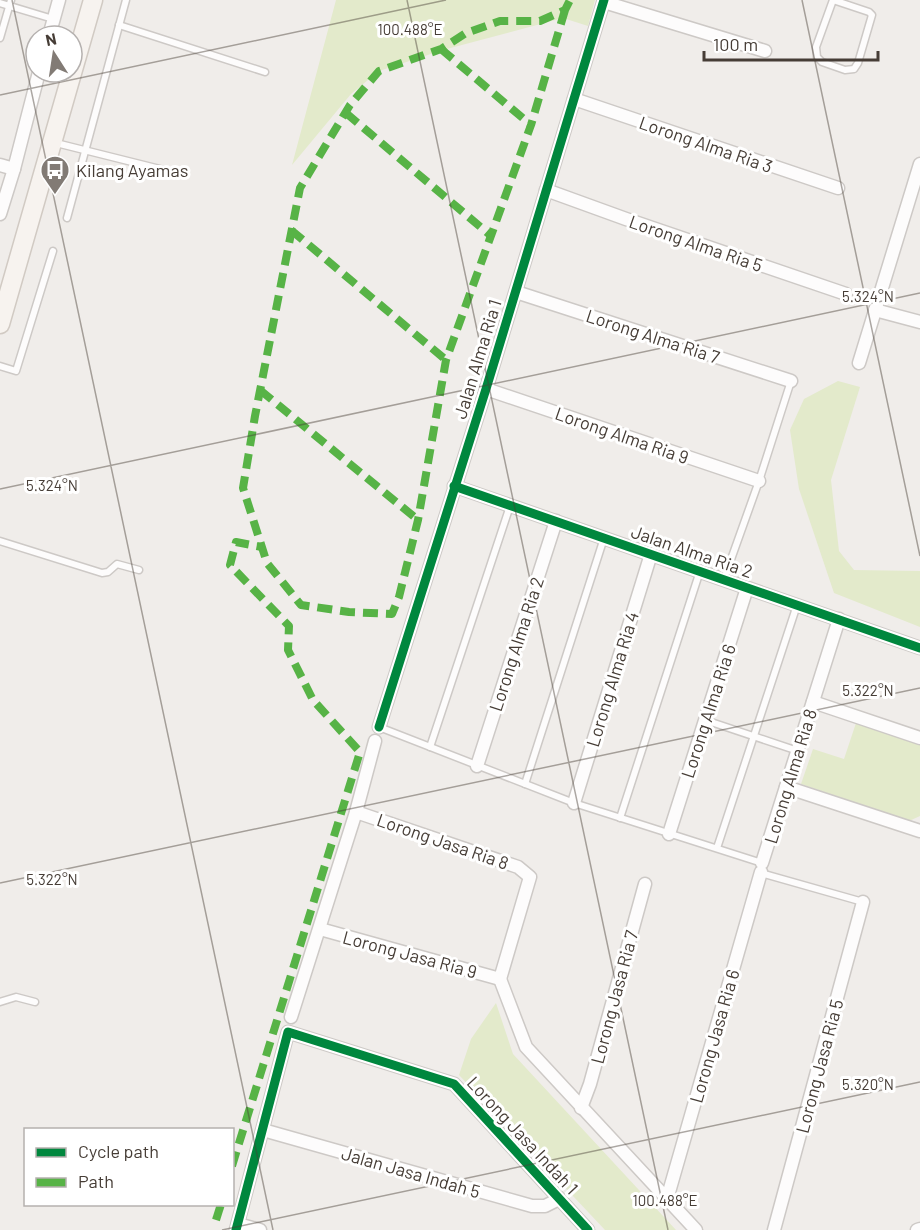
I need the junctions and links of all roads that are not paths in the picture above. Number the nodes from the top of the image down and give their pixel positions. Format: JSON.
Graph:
{"nodes":[{"id":1,"x":58,"y":0,"type":"edge"},
{"id":2,"x":93,"y":0,"type":"edge"},
{"id":3,"x":126,"y":0,"type":"edge"},
{"id":4,"x":833,"y":0,"type":"edge"},
{"id":5,"x":604,"y":1,"type":"edge"},
{"id":6,"x":0,"y":3,"type":"edge"},
{"id":7,"x":10,"y":3,"type":"edge"},
{"id":8,"x":53,"y":19,"type":"junction"},
{"id":9,"x":52,"y":24,"type":"edge"},
{"id":10,"x":119,"y":25,"type":"junction"},
{"id":11,"x":0,"y":38,"type":"edge"},
{"id":12,"x":765,"y":51,"type":"dead end"},
{"id":13,"x":265,"y":72,"type":"dead end"},
{"id":14,"x":36,"y":84,"type":"edge"},
{"id":15,"x":574,"y":99,"type":"junction"},
{"id":16,"x":52,"y":142,"type":"junction"},
{"id":17,"x":85,"y":151,"type":"junction"},
{"id":18,"x":920,"y":164,"type":"edge"},
{"id":19,"x":0,"y":165,"type":"edge"},
{"id":20,"x":14,"y":169,"type":"junction"},
{"id":21,"x":176,"y":173,"type":"dead end"},
{"id":22,"x":838,"y":188,"type":"dead end"},
{"id":23,"x":546,"y":190,"type":"junction"},
{"id":24,"x":907,"y":205,"type":"junction"},
{"id":25,"x":920,"y":209,"type":"edge"},
{"id":26,"x":0,"y":213,"type":"edge"},
{"id":27,"x":67,"y":218,"type":"dead end"},
{"id":28,"x":53,"y":251,"type":"dead end"},
{"id":29,"x":516,"y":292,"type":"junction"},
{"id":30,"x":846,"y":294,"type":"dead end"},
{"id":31,"x":874,"y":310,"type":"junction"},
{"id":32,"x":920,"y":322,"type":"edge"},
{"id":33,"x":0,"y":324,"type":"edge"},
{"id":34,"x":859,"y":363,"type":"dead end"},
{"id":35,"x":0,"y":366,"type":"edge"},
{"id":36,"x":791,"y":381,"type":"joint"},
{"id":37,"x":486,"y":389,"type":"junction"},
{"id":38,"x":759,"y":481,"type":"junction"},
{"id":39,"x":454,"y":486,"type":"junction"},
{"id":40,"x":510,"y":505,"type":"junction"},
{"id":41,"x":556,"y":521,"type":"junction"},
{"id":42,"x":604,"y":538,"type":"junction"},
{"id":43,"x":0,"y":541,"type":"edge"},
{"id":44,"x":651,"y":554,"type":"junction"},
{"id":45,"x":139,"y":570,"type":"dead end"},
{"id":46,"x":700,"y":571,"type":"junction"},
{"id":47,"x":724,"y":579,"type":"junction"},
{"id":48,"x":747,"y":588,"type":"junction"},
{"id":49,"x":797,"y":605,"type":"junction"},
{"id":50,"x":839,"y":619,"type":"junction"},
{"id":51,"x":920,"y":648,"type":"edge"},
{"id":52,"x":813,"y":702,"type":"junction"},
{"id":53,"x":705,"y":720,"type":"junction"},
{"id":54,"x":379,"y":727,"type":"joint"},
{"id":55,"x":753,"y":736,"type":"junction"},
{"id":56,"x":920,"y":738,"type":"edge"},
{"id":57,"x":375,"y":741,"type":"dead end"},
{"id":58,"x":429,"y":747,"type":"junction"},
{"id":59,"x":798,"y":751,"type":"junction"},
{"id":60,"x":477,"y":766,"type":"junction"},
{"id":61,"x":525,"y":784,"type":"junction"},
{"id":62,"x":786,"y":787,"type":"junction"},
{"id":63,"x":574,"y":803,"type":"junction"},
{"id":64,"x":356,"y":812,"type":"junction"},
{"id":65,"x":620,"y":818,"type":"junction"},
{"id":66,"x":920,"y":831,"type":"edge"},
{"id":67,"x":669,"y":834,"type":"junction"},
{"id":68,"x":717,"y":848,"type":"junction"},
{"id":69,"x":762,"y":868,"type":"junction"},
{"id":70,"x":645,"y":884,"type":"dead end"},
{"id":71,"x":863,"y":902,"type":"joint"},
{"id":72,"x":320,"y":929,"type":"junction"},
{"id":73,"x":500,"y":979,"type":"junction"},
{"id":74,"x":0,"y":1002,"type":"edge"},
{"id":75,"x":35,"y":1002,"type":"dead end"},
{"id":76,"x":291,"y":1017,"type":"dead end"},
{"id":77,"x":580,"y":1108,"type":"junction"},
{"id":78,"x":262,"y":1130,"type":"junction"},
{"id":79,"x":559,"y":1199,"type":"junction"},
{"id":80,"x":668,"y":1199,"type":"junction"},
{"id":81,"x":237,"y":1227,"type":"edge"},
{"id":82,"x":260,"y":1230,"type":"edge"},
{"id":83,"x":588,"y":1230,"type":"edge"},
{"id":84,"x":696,"y":1230,"type":"edge"},
{"id":85,"x":774,"y":1230,"type":"edge"}],
"edges":[{"from":1,"to":8,"type":"street"},
{"from":2,"to":16,"type":"street"},
{"from":3,"to":10,"type":"lane"},
{"from":4,"to":4,"type":"lane"},
{"from":5,"to":12,"type":"street"},
{"from":5,"to":15,"type":"street","name":"Jalan Alma Ria 1"},
{"from":6,"to":7,"type":"lane"},
{"from":7,"to":8,"type":"lane"},
{"from":7,"to":11,"type":"lane"},
{"from":8,"to":9,"type":"street"},
{"from":10,"to":13,"type":"lane"},
{"from":10,"to":17,"type":"lane"},
{"from":14,"to":20,"type":"street"},
{"from":15,"to":22,"type":"street","name":"Lorong Alma Ria 3"},
{"from":15,"to":23,"type":"street","name":"Jalan Alma Ria 1"},
{"from":16,"to":17,"type":"lane"},
{"from":16,"to":33,"type":"street"},
{"from":17,"to":21,"type":"lane"},
{"from":17,"to":27,"type":"lane"},
{"from":18,"to":24,"type":"street"},
{"from":19,"to":20,"type":"street"},
{"from":20,"to":26,"type":"street"},
{"from":23,"to":29,"type":"street","name":"Jalan Alma Ria 1"},
{"from":23,"to":30,"type":"street","name":"Lorong Alma Ria 5"},
{"from":24,"to":25,"type":"street"},
{"from":24,"to":31,"type":"street"},
{"from":28,"to":35,"type":"lane"},
{"from":29,"to":36,"type":"street","name":"Lorong Alma Ria 7"},
{"from":29,"to":37,"type":"street","name":"Jalan Alma Ria 1"},
{"from":31,"to":32,"type":"street"},
{"from":31,"to":34,"type":"street"},
{"from":36,"to":38,"type":"lane"},
{"from":37,"to":38,"type":"street","name":"Lorong Alma Ria 9"},
{"from":37,"to":39,"type":"street","name":"Jalan Alma Ria 1"},
{"from":38,"to":47,"type":"lane"},
{"from":39,"to":40,"type":"street","name":"Jalan Alma Ria 2"},
{"from":39,"to":54,"type":"street","name":"Jalan Alma Ria 1"},
{"from":40,"to":41,"type":"street","name":"Jalan Alma Ria 2"},
{"from":40,"to":58,"type":"lane"},
{"from":41,"to":42,"type":"street","name":"Jalan Alma Ria 2"},
{"from":41,"to":60,"type":"street","name":"Lorong Alma Ria 2"},
{"from":42,"to":44,"type":"street","name":"Jalan Alma Ria 2"},
{"from":42,"to":61,"type":"lane"},
{"from":43,"to":45,"type":"lane"},
{"from":44,"to":46,"type":"street","name":"Jalan Alma Ria 2"},
{"from":44,"to":63,"type":"street","name":"Lorong Alma Ria 4"},
{"from":46,"to":47,"type":"street","name":"Jalan Alma Ria 2"},
{"from":46,"to":65,"type":"lane"},
{"from":47,"to":48,"type":"street","name":"Jalan Alma Ria 2"},
{"from":48,"to":49,"type":"street","name":"Jalan Alma Ria 2"},
{"from":48,"to":53,"type":"street","name":"Lorong Alma Ria 6"},
{"from":49,"to":50,"type":"street","name":"Jalan Alma Ria 2"},
{"from":49,"to":55,"type":"lane"},
{"from":50,"to":51,"type":"street","name":"Jalan Alma Ria 2"},
{"from":50,"to":52,"type":"street","name":"Lorong Alma Ria 8"},
{"from":52,"to":56,"type":"street"},
{"from":52,"to":59,"type":"street","name":"Lorong Alma Ria 8"},
{"from":53,"to":55,"type":"lane"},
{"from":53,"to":67,"type":"street","name":"Lorong Alma Ria 6"},
{"from":54,"to":58,"type":"lane"},
{"from":55,"to":59,"type":"lane"},
{"from":55,"to":68,"type":"lane"},
{"from":57,"to":64,"type":"street"},
{"from":58,"to":60,"type":"lane"},
{"from":59,"to":62,"type":"street","name":"Lorong Alma Ria 8"},
{"from":60,"to":61,"type":"lane"},
{"from":61,"to":63,"type":"lane"},
{"from":62,"to":66,"type":"street"},
{"from":62,"to":69,"type":"street","name":"Lorong Alma Ria 8"},
{"from":63,"to":65,"type":"lane"},
{"from":64,"to":72,"type":"street"},
{"from":64,"to":73,"type":"street","name":"Lorong Jasa Ria 8"},
{"from":65,"to":67,"type":"lane"},
{"from":67,"to":68,"type":"lane"},
{"from":68,"to":69,"type":"lane"},
{"from":69,"to":71,"type":"lane"},
{"from":69,"to":80,"type":"street","name":"Lorong Jasa Ria 6"},
{"from":70,"to":77,"type":"street","name":"Lorong Jasa Ria 7"},
{"from":71,"to":85,"type":"street","name":"Lorong Jasa Ria 5"},
{"from":72,"to":73,"type":"street","name":"Lorong Jasa Ria 9"},
{"from":72,"to":76,"type":"street"},
{"from":73,"to":77,"type":"street"},
{"from":74,"to":75,"type":"lane"},
{"from":77,"to":80,"type":"street"},
{"from":78,"to":79,"type":"street","name":"Jalan Jasa Indah 5"},
{"from":78,"to":79,"type":"street","name":"Lorong Jasa Indah 1"},
{"from":78,"to":81,"type":"street"},
{"from":79,"to":83,"type":"street","name":"Lorong Jasa Indah 1"},
{"from":80,"to":84,"type":"street"},
{"from":81,"to":82,"type":"street"}]}
